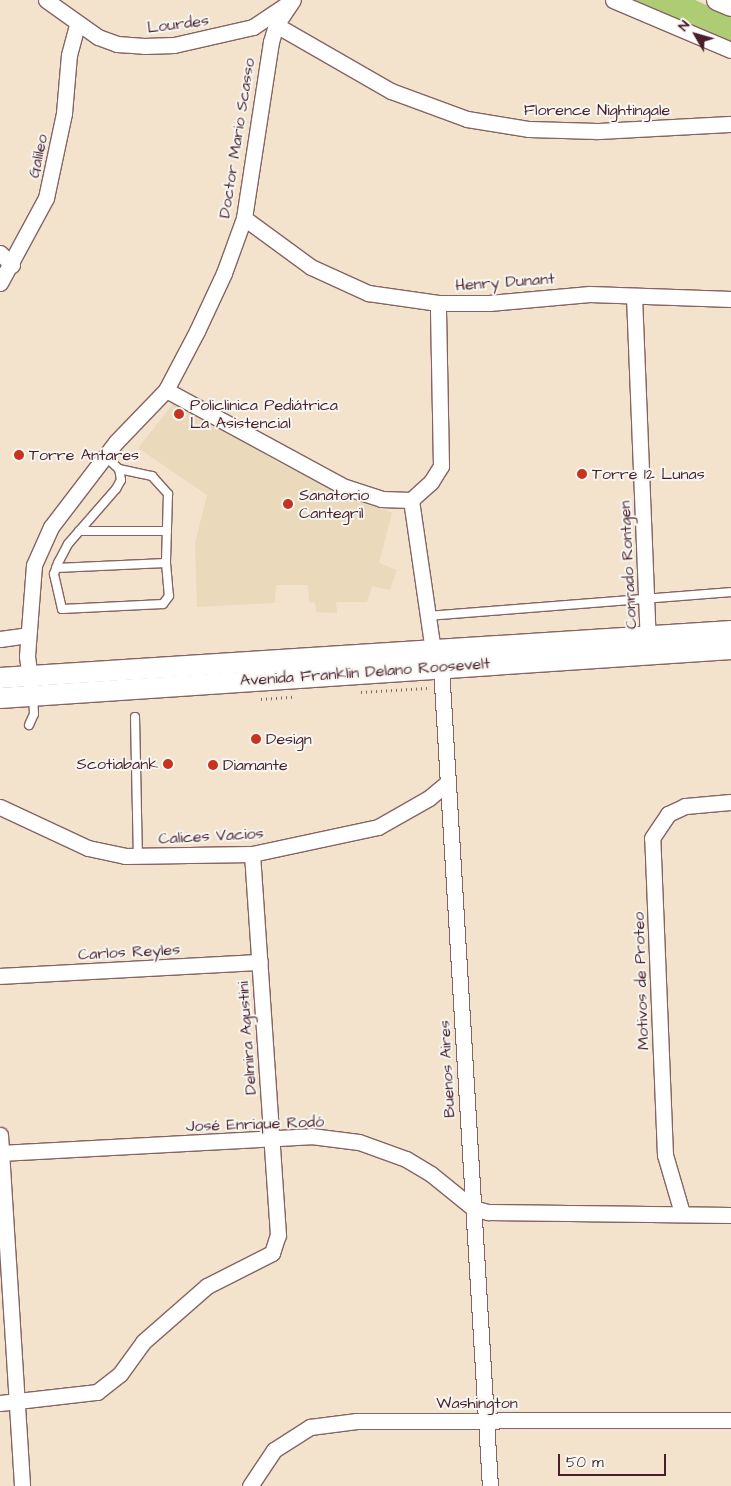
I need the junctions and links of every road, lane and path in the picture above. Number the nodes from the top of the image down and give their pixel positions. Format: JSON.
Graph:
{"nodes":[{"id":1,"x":46,"y":0,"type":"edge"},
{"id":2,"x":613,"y":0,"type":"edge"},
{"id":3,"x":718,"y":0,"type":"edge"},
{"id":4,"x":291,"y":1,"type":"edge"},
{"id":5,"x":731,"y":6,"type":"edge"},
{"id":6,"x":77,"y":25,"type":"junction"},
{"id":7,"x":276,"y":25,"type":"junction"},
{"id":8,"x":731,"y":50,"type":"edge"},
{"id":9,"x":731,"y":124,"type":"edge"},
{"id":10,"x":244,"y":218,"type":"junction"},
{"id":11,"x":0,"y":253,"type":"edge"},
{"id":12,"x":12,"y":265,"type":"junction"},
{"id":13,"x":0,"y":283,"type":"edge"},
{"id":14,"x":634,"y":296,"type":"junction"},
{"id":15,"x":731,"y":300,"type":"edge"},
{"id":16,"x":438,"y":303,"type":"junction"},
{"id":17,"x":166,"y":390,"type":"junction"},
{"id":18,"x":106,"y":456,"type":"junction"},
{"id":19,"x":119,"y":469,"type":"junction"},
{"id":20,"x":412,"y":500,"type":"junction"},
{"id":21,"x":79,"y":531,"type":"junction"},
{"id":22,"x":167,"y":531,"type":"junction"},
{"id":23,"x":166,"y":563,"type":"junction"},
{"id":24,"x":56,"y":568,"type":"junction"},
{"id":25,"x":731,"y":592,"type":"edge"},
{"id":26,"x":647,"y":600,"type":"junction"},
{"id":27,"x":428,"y":616,"type":"junction"},
{"id":28,"x":28,"y":635,"type":"junction"},
{"id":29,"x":0,"y":639,"type":"edge"},
{"id":30,"x":730,"y":640,"type":"edge"},
{"id":31,"x":648,"y":645,"type":"junction"},
{"id":32,"x":437,"y":659,"type":"junction"},
{"id":33,"x":29,"y":676,"type":"junction"},
{"id":34,"x":0,"y":678,"type":"edge"},
{"id":35,"x":33,"y":696,"type":"junction"},
{"id":36,"x":0,"y":698,"type":"edge"},
{"id":37,"x":135,"y":717,"type":"dead end"},
{"id":38,"x":29,"y":725,"type":"dead end"},
{"id":39,"x":447,"y":783,"type":"junction"},
{"id":40,"x":731,"y":802,"type":"edge"},
{"id":41,"x":0,"y":806,"type":"edge"},
{"id":42,"x":252,"y":854,"type":"junction"},
{"id":43,"x":138,"y":856,"type":"junction"},
{"id":44,"x":260,"y":962,"type":"junction"},
{"id":45,"x":0,"y":976,"type":"edge"},
{"id":46,"x":0,"y":1135,"type":"edge"},
{"id":47,"x":272,"y":1138,"type":"junction"},
{"id":48,"x":1,"y":1153,"type":"edge"},
{"id":49,"x":473,"y":1208,"type":"junction"},
{"id":50,"x":682,"y":1213,"type":"junction"},
{"id":51,"x":731,"y":1215,"type":"edge"},
{"id":52,"x":17,"y":1402,"type":"junction"},
{"id":53,"x":0,"y":1403,"type":"edge"},
{"id":54,"x":731,"y":1420,"type":"edge"},
{"id":55,"x":486,"y":1421,"type":"junction"},
{"id":56,"x":22,"y":1486,"type":"edge"},
{"id":57,"x":250,"y":1486,"type":"edge"},
{"id":58,"x":490,"y":1486,"type":"edge"}],
"edges":[{"from":1,"to":6,"type":"street","name":"Lourdes"},
{"from":2,"to":8,"type":"street"},
{"from":3,"to":5,"type":"main road"},
{"from":4,"to":6,"type":"street","name":"Lourdes"},
{"from":4,"to":7,"type":"street","name":"Doctor Mario Scasso"},
{"from":6,"to":12,"type":"street","name":"Galileo"},
{"from":7,"to":9,"type":"street","name":"Florence Nightingale"},
{"from":7,"to":10,"type":"street","name":"Doctor Mario Scasso"},
{"from":10,"to":16,"type":"street","name":"Henry Dunant"},
{"from":10,"to":17,"type":"street","name":"Doctor Mario Scasso"},
{"from":11,"to":12,"type":"street"},
{"from":12,"to":13,"type":"street","name":"Galileo"},
{"from":14,"to":15,"type":"street","name":"Henry Dunant"},
{"from":14,"to":16,"type":"street","name":"Henry Dunant"},
{"from":14,"to":26,"type":"street","name":"Conrado Rontgen"},
{"from":16,"to":20,"type":"street"},
{"from":17,"to":18,"type":"street","name":"Doctor Mario Scasso"},
{"from":17,"to":20,"type":"street"},
{"from":18,"to":19,"type":"lane"},
{"from":18,"to":28,"type":"street","name":"Doctor Mario Scasso"},
{"from":19,"to":21,"type":"lane"},
{"from":19,"to":22,"type":"lane"},
{"from":20,"to":27,"type":"street","name":"Buenos Aires"},
{"from":21,"to":22,"type":"lane"},
{"from":21,"to":24,"type":"lane"},
{"from":22,"to":23,"type":"lane"},
{"from":23,"to":24,"type":"lane"},
{"from":23,"to":24,"type":"lane"},
{"from":25,"to":26,"type":"lane"},
{"from":26,"to":27,"type":"lane"},
{"from":26,"to":31,"type":"street","name":"Conrado Rontgen"},
{"from":27,"to":32,"type":"street","name":"Buenos Aires"},
{"from":28,"to":29,"type":"street"},
{"from":28,"to":33,"type":"street","name":"Doctor Mario Scasso"},
{"from":30,"to":31,"type":"main road","name":"Avenida Franklin Delano Roosevelt"},
{"from":31,"to":32,"type":"main road","name":"Avenida Franklin Delano Roosevelt"},
{"from":32,"to":33,"type":"main road","name":"Avenida Franklin Delano Roosevelt"},
{"from":32,"to":35,"type":"main road","name":"Avenida Franklin Delano Roosevelt"},
{"from":32,"to":39,"type":"street","name":"Buenos Aires"},
{"from":33,"to":34,"type":"main road","name":"Avenida Franklin Delano Roosevelt"},
{"from":33,"to":35,"type":"street","name":"Doctor Mario Scasso"},
{"from":35,"to":36,"type":"main road","name":"Avenida Franklin Delano Roosevelt"},
{"from":35,"to":38,"type":"lane"},
{"from":37,"to":43,"type":"lane"},
{"from":39,"to":42,"type":"street","name":"Calices Vacios"},
{"from":39,"to":49,"type":"street","name":"Buenos Aires"},
{"from":40,"to":50,"type":"street","name":"Motivos de Proteo"},
{"from":41,"to":43,"type":"street","name":"Calices Vacios"},
{"from":42,"to":43,"type":"street","name":"Calices Vacios"},
{"from":42,"to":44,"type":"street","name":"Delmira Agustini"},
{"from":44,"to":45,"type":"street","name":"Carlos Reyles"},
{"from":44,"to":47,"type":"street","name":"Delmira Agustini"},
{"from":46,"to":48,"type":"street"},
{"from":47,"to":48,"type":"street","name":"José Enrique Rodó"},
{"from":47,"to":49,"type":"street","name":"José Enrique Rodó"},
{"from":47,"to":52,"type":"street","name":"Delmira Agustini"},
{"from":48,"to":52,"type":"street"},
{"from":49,"to":50,"type":"street","name":"José Enrique Rodó"},
{"from":49,"to":55,"type":"street","name":"Buenos Aires"},
{"from":50,"to":51,"type":"street","name":"José Enrique Rodó"},
{"from":52,"to":53,"type":"street","name":"Delmira Agustini"},
{"from":52,"to":56,"type":"street"},
{"from":54,"to":55,"type":"street","name":"Washington"},
{"from":55,"to":57,"type":"street","name":"Washington"},
{"from":55,"to":58,"type":"street","name":"Buenos Aires"}]}
